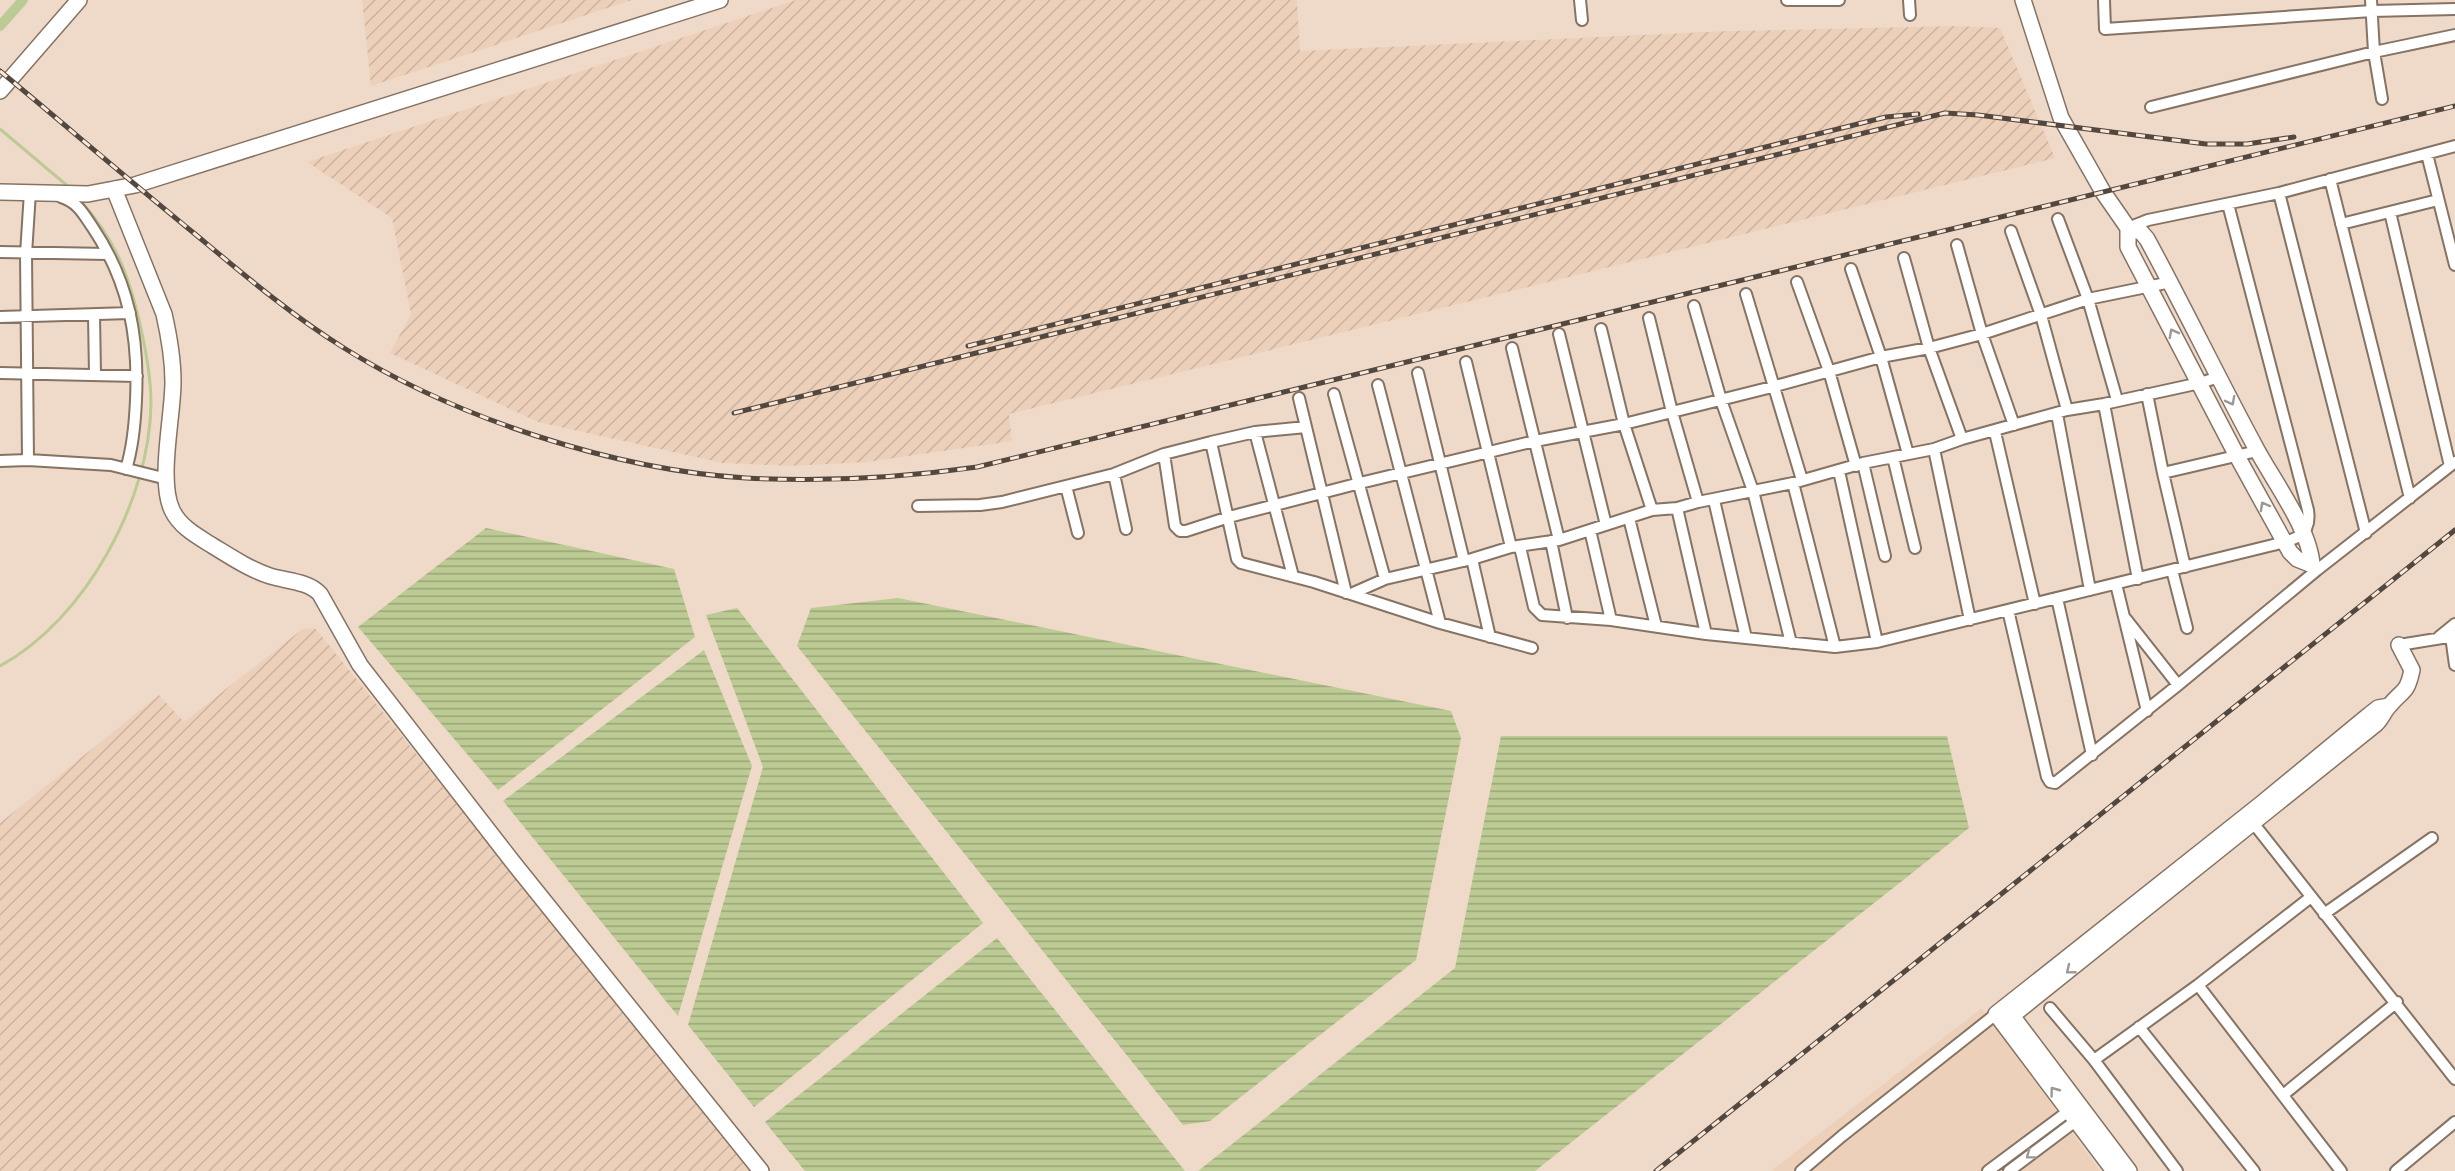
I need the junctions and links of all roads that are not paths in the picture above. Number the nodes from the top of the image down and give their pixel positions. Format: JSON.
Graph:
{"nodes":[{"id":1,"x":79,"y":0,"type":"edge"},
{"id":2,"x":720,"y":0,"type":"edge"},
{"id":3,"x":1580,"y":0,"type":"edge"},
{"id":4,"x":1787,"y":0,"type":"edge"},
{"id":5,"x":1839,"y":0,"type":"edge"},
{"id":6,"x":1909,"y":0,"type":"edge"},
{"id":7,"x":2023,"y":0,"type":"edge"},
{"id":8,"x":2104,"y":0,"type":"edge"},
{"id":9,"x":2372,"y":5,"type":"edge"},
{"id":10,"x":2455,"y":9,"type":"edge"},
{"id":11,"x":1910,"y":15,"type":"dead end"},
{"id":12,"x":1581,"y":20,"type":"dead end"},
{"id":13,"x":2455,"y":35,"type":"edge"},
{"id":14,"x":2374,"y":52,"type":"junction"},
{"id":15,"x":0,"y":91,"type":"edge"},
{"id":16,"x":2382,"y":99,"type":"dead end"},
{"id":17,"x":2151,"y":107,"type":"dead end"},
{"id":18,"x":2455,"y":146,"type":"edge"},
{"id":19,"x":2427,"y":154,"type":"junction"},
{"id":20,"x":2330,"y":179,"type":"junction"},
{"id":21,"x":114,"y":189,"type":"junction"},
{"id":22,"x":0,"y":192,"type":"edge"},
{"id":23,"x":30,"y":192,"type":"junction"},
{"id":24,"x":2279,"y":193,"type":"junction"},
{"id":25,"x":49,"y":194,"type":"junction"},
{"id":26,"x":2438,"y":200,"type":"junction"},
{"id":27,"x":2228,"y":204,"type":"junction"},
{"id":28,"x":2390,"y":212,"type":"junction"},
{"id":29,"x":2058,"y":219,"type":"dead end"},
{"id":30,"x":2341,"y":224,"type":"junction"},
{"id":31,"x":2128,"y":228,"type":"junction"},
{"id":32,"x":2011,"y":231,"type":"dead end"},
{"id":33,"x":1957,"y":244,"type":"dead end"},
{"id":34,"x":0,"y":252,"type":"edge"},
{"id":35,"x":26,"y":254,"type":"junction"},
{"id":36,"x":108,"y":254,"type":"junction"},
{"id":37,"x":1904,"y":258,"type":"dead end"},
{"id":38,"x":2455,"y":265,"type":"edge"},
{"id":39,"x":1851,"y":269,"type":"dead end"},
{"id":40,"x":1797,"y":282,"type":"dead end"},
{"id":41,"x":2170,"y":282,"type":"junction"},
{"id":42,"x":2150,"y":288,"type":"junction"},
{"id":43,"x":1746,"y":294,"type":"dead end"},
{"id":44,"x":2088,"y":299,"type":"junction"},
{"id":45,"x":1694,"y":306,"type":"dead end"},
{"id":46,"x":130,"y":313,"type":"junction"},
{"id":47,"x":27,"y":315,"type":"junction"},
{"id":48,"x":94,"y":315,"type":"junction"},
{"id":49,"x":2041,"y":315,"type":"junction"},
{"id":50,"x":0,"y":317,"type":"edge"},
{"id":51,"x":1649,"y":318,"type":"dead end"},
{"id":52,"x":1601,"y":329,"type":"dead end"},
{"id":53,"x":1559,"y":334,"type":"dead end"},
{"id":54,"x":1983,"y":334,"type":"junction"},
{"id":55,"x":1512,"y":348,"type":"dead end"},
{"id":56,"x":1929,"y":348,"type":"junction"},
{"id":57,"x":1881,"y":357,"type":"junction"},
{"id":58,"x":1466,"y":362,"type":"dead end"},
{"id":59,"x":1829,"y":371,"type":"junction"},
{"id":60,"x":0,"y":373,"type":"edge"},
{"id":61,"x":1418,"y":373,"type":"dead end"},
{"id":62,"x":27,"y":374,"type":"junction"},
{"id":63,"x":95,"y":375,"type":"junction"},
{"id":64,"x":137,"y":376,"type":"junction"},
{"id":65,"x":2219,"y":377,"type":"junction"},
{"id":66,"x":2200,"y":383,"type":"junction"},
{"id":67,"x":1378,"y":385,"type":"dead end"},
{"id":68,"x":1772,"y":387,"type":"junction"},
{"id":69,"x":1334,"y":394,"type":"dead end"},
{"id":70,"x":2147,"y":394,"type":"junction"},
{"id":71,"x":1299,"y":398,"type":"dead end"},
{"id":72,"x":1721,"y":400,"type":"junction"},
{"id":73,"x":2116,"y":400,"type":"junction"},
{"id":74,"x":2104,"y":404,"type":"junction"},
{"id":75,"x":1672,"y":412,"type":"junction"},
{"id":76,"x":2062,"y":412,"type":"junction"},
{"id":77,"x":1624,"y":424,"type":"junction"},
{"id":78,"x":2014,"y":425,"type":"junction"},
{"id":79,"x":1306,"y":427,"type":"junction"},
{"id":80,"x":1582,"y":431,"type":"junction"},
{"id":81,"x":1255,"y":432,"type":"junction"},
{"id":82,"x":1995,"y":432,"type":"junction"},
{"id":83,"x":1962,"y":439,"type":"junction"},
{"id":84,"x":1535,"y":441,"type":"junction"},
{"id":85,"x":1211,"y":442,"type":"junction"},
{"id":86,"x":1935,"y":449,"type":"junction"},
{"id":87,"x":2257,"y":451,"type":"junction"},
{"id":88,"x":1489,"y":453,"type":"junction"},
{"id":89,"x":1164,"y":454,"type":"junction"},
{"id":90,"x":1908,"y":454,"type":"junction"},
{"id":91,"x":2236,"y":456,"type":"junction"},
{"id":92,"x":1893,"y":457,"type":"junction"},
{"id":93,"x":28,"y":460,"type":"junction"},
{"id":94,"x":0,"y":461,"type":"edge"},
{"id":95,"x":1441,"y":464,"type":"junction"},
{"id":96,"x":1859,"y":464,"type":"junction"},
{"id":97,"x":2453,"y":464,"type":"edge"},
{"id":98,"x":130,"y":470,"type":"junction"},
{"id":99,"x":1839,"y":471,"type":"junction"},
{"id":100,"x":2163,"y":473,"type":"junction"},
{"id":101,"x":1114,"y":474,"type":"junction"},
{"id":102,"x":1400,"y":474,"type":"junction"},
{"id":103,"x":167,"y":479,"type":"junction"},
{"id":104,"x":1797,"y":482,"type":"junction"},
{"id":105,"x":1360,"y":483,"type":"junction"},
{"id":106,"x":1066,"y":486,"type":"junction"},
{"id":107,"x":1753,"y":491,"type":"junction"},
{"id":108,"x":1321,"y":492,"type":"junction"},
{"id":109,"x":2410,"y":498,"type":"junction"},
{"id":110,"x":1714,"y":500,"type":"junction"},
{"id":111,"x":1698,"y":501,"type":"junction"},
{"id":112,"x":1274,"y":505,"type":"junction"},
{"id":113,"x":918,"y":506,"type":"dead end"},
{"id":114,"x":1677,"y":508,"type":"junction"},
{"id":115,"x":1652,"y":510,"type":"junction"},
{"id":116,"x":1229,"y":517,"type":"junction"},
{"id":117,"x":1629,"y":518,"type":"junction"},
{"id":118,"x":1606,"y":525,"type":"junction"},
{"id":119,"x":1126,"y":529,"type":"dead end"},
{"id":120,"x":1590,"y":530,"type":"junction"},
{"id":121,"x":1078,"y":533,"type":"dead end"},
{"id":122,"x":2304,"y":533,"type":"junction"},
{"id":123,"x":2366,"y":533,"type":"junction"},
{"id":124,"x":1555,"y":541,"type":"junction"},
{"id":125,"x":2284,"y":542,"type":"junction"},
{"id":126,"x":1515,"y":547,"type":"junction"},
{"id":127,"x":1915,"y":548,"type":"dead end"},
{"id":128,"x":1885,"y":556,"type":"dead end"},
{"id":129,"x":1468,"y":560,"type":"junction"},
{"id":130,"x":2185,"y":567,"type":"junction"},
{"id":131,"x":2172,"y":570,"type":"junction"},
{"id":132,"x":1425,"y":571,"type":"junction"},
{"id":133,"x":1293,"y":576,"type":"junction"},
{"id":134,"x":1385,"y":579,"type":"junction"},
{"id":135,"x":2138,"y":579,"type":"junction"},
{"id":136,"x":2116,"y":584,"type":"junction"},
{"id":137,"x":2090,"y":591,"type":"junction"},
{"id":138,"x":1348,"y":594,"type":"junction"},
{"id":139,"x":2056,"y":598,"type":"junction"},
{"id":140,"x":2035,"y":604,"type":"junction"},
{"id":141,"x":2008,"y":610,"type":"junction"},
{"id":142,"x":2124,"y":616,"type":"junction"},
{"id":143,"x":1567,"y":618,"type":"junction"},
{"id":144,"x":1611,"y":620,"type":"junction"},
{"id":145,"x":1970,"y":620,"type":"junction"},
{"id":146,"x":1440,"y":623,"type":"junction"},
{"id":147,"x":2455,"y":624,"type":"edge"},
{"id":148,"x":1656,"y":626,"type":"junction"},
{"id":149,"x":2187,"y":628,"type":"dead end"},
{"id":150,"x":1706,"y":634,"type":"junction"},
{"id":151,"x":2453,"y":636,"type":"edge"},
{"id":152,"x":1490,"y":637,"type":"junction"},
{"id":153,"x":2439,"y":637,"type":"junction"},
{"id":154,"x":1746,"y":638,"type":"junction"},
{"id":155,"x":1877,"y":642,"type":"junction"},
{"id":156,"x":1791,"y":643,"type":"junction"},
{"id":157,"x":2399,"y":645,"type":"joint"},
{"id":158,"x":1835,"y":647,"type":"junction"},
{"id":159,"x":1532,"y":648,"type":"dead end"},
{"id":160,"x":2455,"y":665,"type":"edge"},
{"id":161,"x":2178,"y":685,"type":"junction"},
{"id":162,"x":2389,"y":706,"type":"junction"},
{"id":163,"x":2146,"y":711,"type":"junction"},
{"id":164,"x":2092,"y":755,"type":"junction"},
{"id":165,"x":2254,"y":824,"type":"junction"},
{"id":166,"x":2432,"y":838,"type":"dead end"},
{"id":167,"x":2312,"y":897,"type":"junction"},
{"id":168,"x":2324,"y":914,"type":"junction"},
{"id":169,"x":2198,"y":985,"type":"junction"},
{"id":170,"x":2397,"y":1002,"type":"junction"},
{"id":171,"x":2050,"y":1008,"type":"dead end"},
{"id":172,"x":2004,"y":1015,"type":"junction"},
{"id":173,"x":2139,"y":1027,"type":"junction"},
{"id":174,"x":2094,"y":1060,"type":"junction"},
{"id":175,"x":2455,"y":1079,"type":"edge"},
{"id":176,"x":2283,"y":1095,"type":"junction"},
{"id":177,"x":2077,"y":1112,"type":"junction"},
{"id":178,"x":2455,"y":1122,"type":"edge"},
{"id":179,"x":761,"y":1171,"type":"edge"},
{"id":180,"x":1801,"y":1171,"type":"edge"},
{"id":181,"x":1988,"y":1171,"type":"edge"},
{"id":182,"x":2009,"y":1171,"type":"edge"},
{"id":183,"x":2114,"y":1171,"type":"edge"},
{"id":184,"x":2129,"y":1171,"type":"edge"},
{"id":185,"x":2177,"y":1171,"type":"edge"},
{"id":186,"x":2254,"y":1171,"type":"edge"},
{"id":187,"x":2342,"y":1171,"type":"edge"},
{"id":188,"x":2396,"y":1171,"type":"edge"}],
"edges":[{"from":1,"to":15,"type":"street"},
{"from":2,"to":21,"type":"street"},
{"from":3,"to":12,"type":"street"},
{"from":4,"to":5,"type":"street"},
{"from":6,"to":11,"type":"street"},
{"from":7,"to":31,"type":"street"},
{"from":8,"to":9,"type":"street"},
{"from":9,"to":10,"type":"street"},
{"from":9,"to":14,"type":"street"},
{"from":13,"to":14,"type":"street"},
{"from":14,"to":16,"type":"street"},
{"from":14,"to":17,"type":"street"},
{"from":18,"to":19,"type":"street"},
{"from":19,"to":20,"type":"street"},
{"from":19,"to":26,"type":"street"},
{"from":20,"to":24,"type":"street"},
{"from":20,"to":30,"type":"street"},
{"from":21,"to":25,"type":"street"},
{"from":21,"to":103,"type":"street"},
{"from":22,"to":23,"type":"street"},
{"from":23,"to":25,"type":"street"},
{"from":23,"to":35,"type":"street"},
{"from":24,"to":27,"type":"street"},
{"from":24,"to":123,"type":"street"},
{"from":25,"to":36,"type":"street"},
{"from":26,"to":28,"type":"street"},
{"from":26,"to":38,"type":"street"},
{"from":27,"to":31,"type":"street"},
{"from":27,"to":122,"type":"street"},
{"from":28,"to":30,"type":"street"},
{"from":28,"to":97,"type":"street"},
{"from":29,"to":44,"type":"street"},
{"from":30,"to":109,"type":"street"},
{"from":31,"to":41,"type":"street"},
{"from":31,"to":42,"type":"street"},
{"from":32,"to":49,"type":"street"},
{"from":33,"to":54,"type":"street"},
{"from":34,"to":35,"type":"street"},
{"from":35,"to":36,"type":"street"},
{"from":35,"to":47,"type":"street"},
{"from":36,"to":46,"type":"street"},
{"from":37,"to":56,"type":"street"},
{"from":39,"to":57,"type":"street"},
{"from":40,"to":59,"type":"street"},
{"from":41,"to":42,"type":"street"},
{"from":41,"to":65,"type":"street"},
{"from":42,"to":44,"type":"street"},
{"from":66,"to":42,"type":"street","one_way":true},
{"from":43,"to":68,"type":"street"},
{"from":44,"to":49,"type":"street"},
{"from":44,"to":73,"type":"street"},
{"from":45,"to":72,"type":"street"},
{"from":46,"to":48,"type":"street"},
{"from":46,"to":64,"type":"street"},
{"from":47,"to":48,"type":"street"},
{"from":47,"to":50,"type":"street"},
{"from":47,"to":62,"type":"street"},
{"from":48,"to":63,"type":"street"},
{"from":49,"to":54,"type":"street"},
{"from":49,"to":76,"type":"street"},
{"from":51,"to":75,"type":"street"},
{"from":52,"to":77,"type":"street"},
{"from":53,"to":80,"type":"street"},
{"from":54,"to":56,"type":"street"},
{"from":54,"to":78,"type":"street"},
{"from":55,"to":84,"type":"street"},
{"from":56,"to":57,"type":"street"},
{"from":56,"to":83,"type":"street"},
{"from":57,"to":59,"type":"street"},
{"from":57,"to":90,"type":"street"},
{"from":58,"to":88,"type":"street"},
{"from":59,"to":68,"type":"street"},
{"from":59,"to":96,"type":"street"},
{"from":60,"to":62,"type":"street"},
{"from":61,"to":95,"type":"street"},
{"from":62,"to":63,"type":"street"},
{"from":62,"to":93,"type":"street"},
{"from":63,"to":64,"type":"street"},
{"from":64,"to":98,"type":"street"},
{"from":65,"to":66,"type":"street"},
{"from":65,"to":87,"type":"street","one_way":true},
{"from":66,"to":70,"type":"street"},
{"from":66,"to":91,"type":"street"},
{"from":67,"to":102,"type":"street"},
{"from":68,"to":72,"type":"street"},
{"from":68,"to":104,"type":"street"},
{"from":69,"to":105,"type":"street"},
{"from":70,"to":73,"type":"street"},
{"from":70,"to":100,"type":"street"},
{"from":71,"to":79,"type":"street"},
{"from":72,"to":75,"type":"street"},
{"from":72,"to":107,"type":"street"},
{"from":73,"to":74,"type":"street"},
{"from":74,"to":76,"type":"street"},
{"from":74,"to":135,"type":"street"},
{"from":75,"to":77,"type":"street"},
{"from":75,"to":111,"type":"street"},
{"from":76,"to":78,"type":"street"},
{"from":76,"to":137,"type":"street"},
{"from":77,"to":80,"type":"street"},
{"from":77,"to":115,"type":"street"},
{"from":78,"to":82,"type":"street"},
{"from":79,"to":81,"type":"street"},
{"from":79,"to":108,"type":"street"},
{"from":80,"to":84,"type":"street"},
{"from":80,"to":118,"type":"street"},
{"from":81,"to":85,"type":"street"},
{"from":81,"to":112,"type":"street"},
{"from":82,"to":83,"type":"street"},
{"from":82,"to":140,"type":"street"},
{"from":83,"to":86,"type":"street"},
{"from":84,"to":88,"type":"street"},
{"from":84,"to":124,"type":"street"},
{"from":85,"to":89,"type":"street"},
{"from":85,"to":116,"type":"street"},
{"from":86,"to":90,"type":"street"},
{"from":86,"to":145,"type":"street"},
{"from":87,"to":91,"type":"street"},
{"from":87,"to":122,"type":"street"},
{"from":88,"to":95,"type":"street"},
{"from":88,"to":126,"type":"street"},
{"from":89,"to":101,"type":"street"},
{"from":89,"to":116,"type":"street"},
{"from":90,"to":92,"type":"street"},
{"from":91,"to":100,"type":"street"},
{"from":125,"to":91,"type":"street","one_way":true},
{"from":92,"to":96,"type":"street"},
{"from":92,"to":127,"type":"street"},
{"from":93,"to":94,"type":"street"},
{"from":93,"to":98,"type":"street"},
{"from":95,"to":102,"type":"street"},
{"from":95,"to":129,"type":"street"},
{"from":96,"to":99,"type":"street"},
{"from":96,"to":128,"type":"street"},
{"from":97,"to":109,"type":"street"},
{"from":98,"to":103,"type":"street"},
{"from":99,"to":104,"type":"street"},
{"from":99,"to":155,"type":"street"},
{"from":100,"to":130,"type":"street"},
{"from":101,"to":106,"type":"street"},
{"from":101,"to":119,"type":"street"},
{"from":102,"to":105,"type":"street"},
{"from":102,"to":132,"type":"street"},
{"from":103,"to":179,"type":"street"},
{"from":104,"to":107,"type":"street"},
{"from":104,"to":158,"type":"street"},
{"from":105,"to":108,"type":"street"},
{"from":105,"to":134,"type":"street"},
{"from":106,"to":113,"type":"street"},
{"from":106,"to":121,"type":"street"},
{"from":107,"to":110,"type":"street"},
{"from":107,"to":156,"type":"street"},
{"from":108,"to":112,"type":"street"},
{"from":108,"to":138,"type":"street"},
{"from":109,"to":123,"type":"street"},
{"from":110,"to":111,"type":"street"},
{"from":110,"to":154,"type":"street"},
{"from":111,"to":114,"type":"street"},
{"from":112,"to":116,"type":"street"},
{"from":112,"to":133,"type":"street"},
{"from":114,"to":115,"type":"street"},
{"from":114,"to":150,"type":"street"},
{"from":115,"to":117,"type":"street"},
{"from":116,"to":133,"type":"street"},
{"from":117,"to":118,"type":"street"},
{"from":117,"to":148,"type":"street"},
{"from":118,"to":120,"type":"street"},
{"from":120,"to":124,"type":"street"},
{"from":120,"to":144,"type":"street"},
{"from":122,"to":125,"type":"street"},
{"from":122,"to":125,"type":"street"},
{"from":123,"to":161,"type":"street"},
{"from":124,"to":126,"type":"street"},
{"from":124,"to":143,"type":"street"},
{"from":125,"to":130,"type":"street"},
{"from":126,"to":129,"type":"street"},
{"from":126,"to":143,"type":"street"},
{"from":129,"to":132,"type":"street"},
{"from":129,"to":152,"type":"street"},
{"from":130,"to":131,"type":"street"},
{"from":131,"to":135,"type":"street"},
{"from":131,"to":149,"type":"street"},
{"from":132,"to":134,"type":"street"},
{"from":132,"to":146,"type":"street"},
{"from":133,"to":138,"type":"street"},
{"from":134,"to":138,"type":"street"},
{"from":135,"to":136,"type":"street"},
{"from":136,"to":137,"type":"street"},
{"from":136,"to":142,"type":"street"},
{"from":137,"to":139,"type":"street"},
{"from":138,"to":146,"type":"street"},
{"from":139,"to":140,"type":"street"},
{"from":139,"to":164,"type":"street"},
{"from":140,"to":141,"type":"street"},
{"from":141,"to":145,"type":"street"},
{"from":141,"to":164,"type":"street"},
{"from":142,"to":161,"type":"street"},
{"from":142,"to":163,"type":"street"},
{"from":143,"to":144,"type":"street"},
{"from":144,"to":148,"type":"street"},
{"from":145,"to":155,"type":"street"},
{"from":146,"to":152,"type":"street"},
{"from":147,"to":153,"type":"street"},
{"from":148,"to":150,"type":"street"},
{"from":150,"to":154,"type":"street"},
{"from":151,"to":153,"type":"street"},
{"from":151,"to":160,"type":"street"},
{"from":152,"to":159,"type":"street"},
{"from":153,"to":157,"type":"street"},
{"from":154,"to":156,"type":"street"},
{"from":155,"to":158,"type":"street"},
{"from":156,"to":158,"type":"street"},
{"from":157,"to":162,"type":"street"},
{"from":161,"to":163,"type":"street"},
{"from":162,"to":165,"type":"street"},
{"from":162,"to":172,"type":"street"},
{"from":163,"to":164,"type":"street"},
{"from":165,"to":167,"type":"street"},
{"from":165,"to":172,"type":"street","one_way":true},
{"from":166,"to":168,"type":"street"},
{"from":167,"to":168,"type":"street"},
{"from":167,"to":169,"type":"street"},
{"from":168,"to":170,"type":"street"},
{"from":169,"to":173,"type":"street"},
{"from":169,"to":176,"type":"street"},
{"from":170,"to":175,"type":"street"},
{"from":170,"to":176,"type":"street"},
{"from":171,"to":174,"type":"street"},
{"from":172,"to":177,"type":"street"},
{"from":172,"to":180,"type":"street"},
{"from":173,"to":174,"type":"street"},
{"from":173,"to":186,"type":"street"},
{"from":174,"to":185,"type":"street"},
{"from":176,"to":187,"type":"street"},
{"from":177,"to":181,"type":"street"},
{"from":177,"to":182,"type":"street","one_way":true},
{"from":177,"to":183,"type":"street"},
{"from":177,"to":184,"type":"street"},
{"from":178,"to":188,"type":"street"}]}
